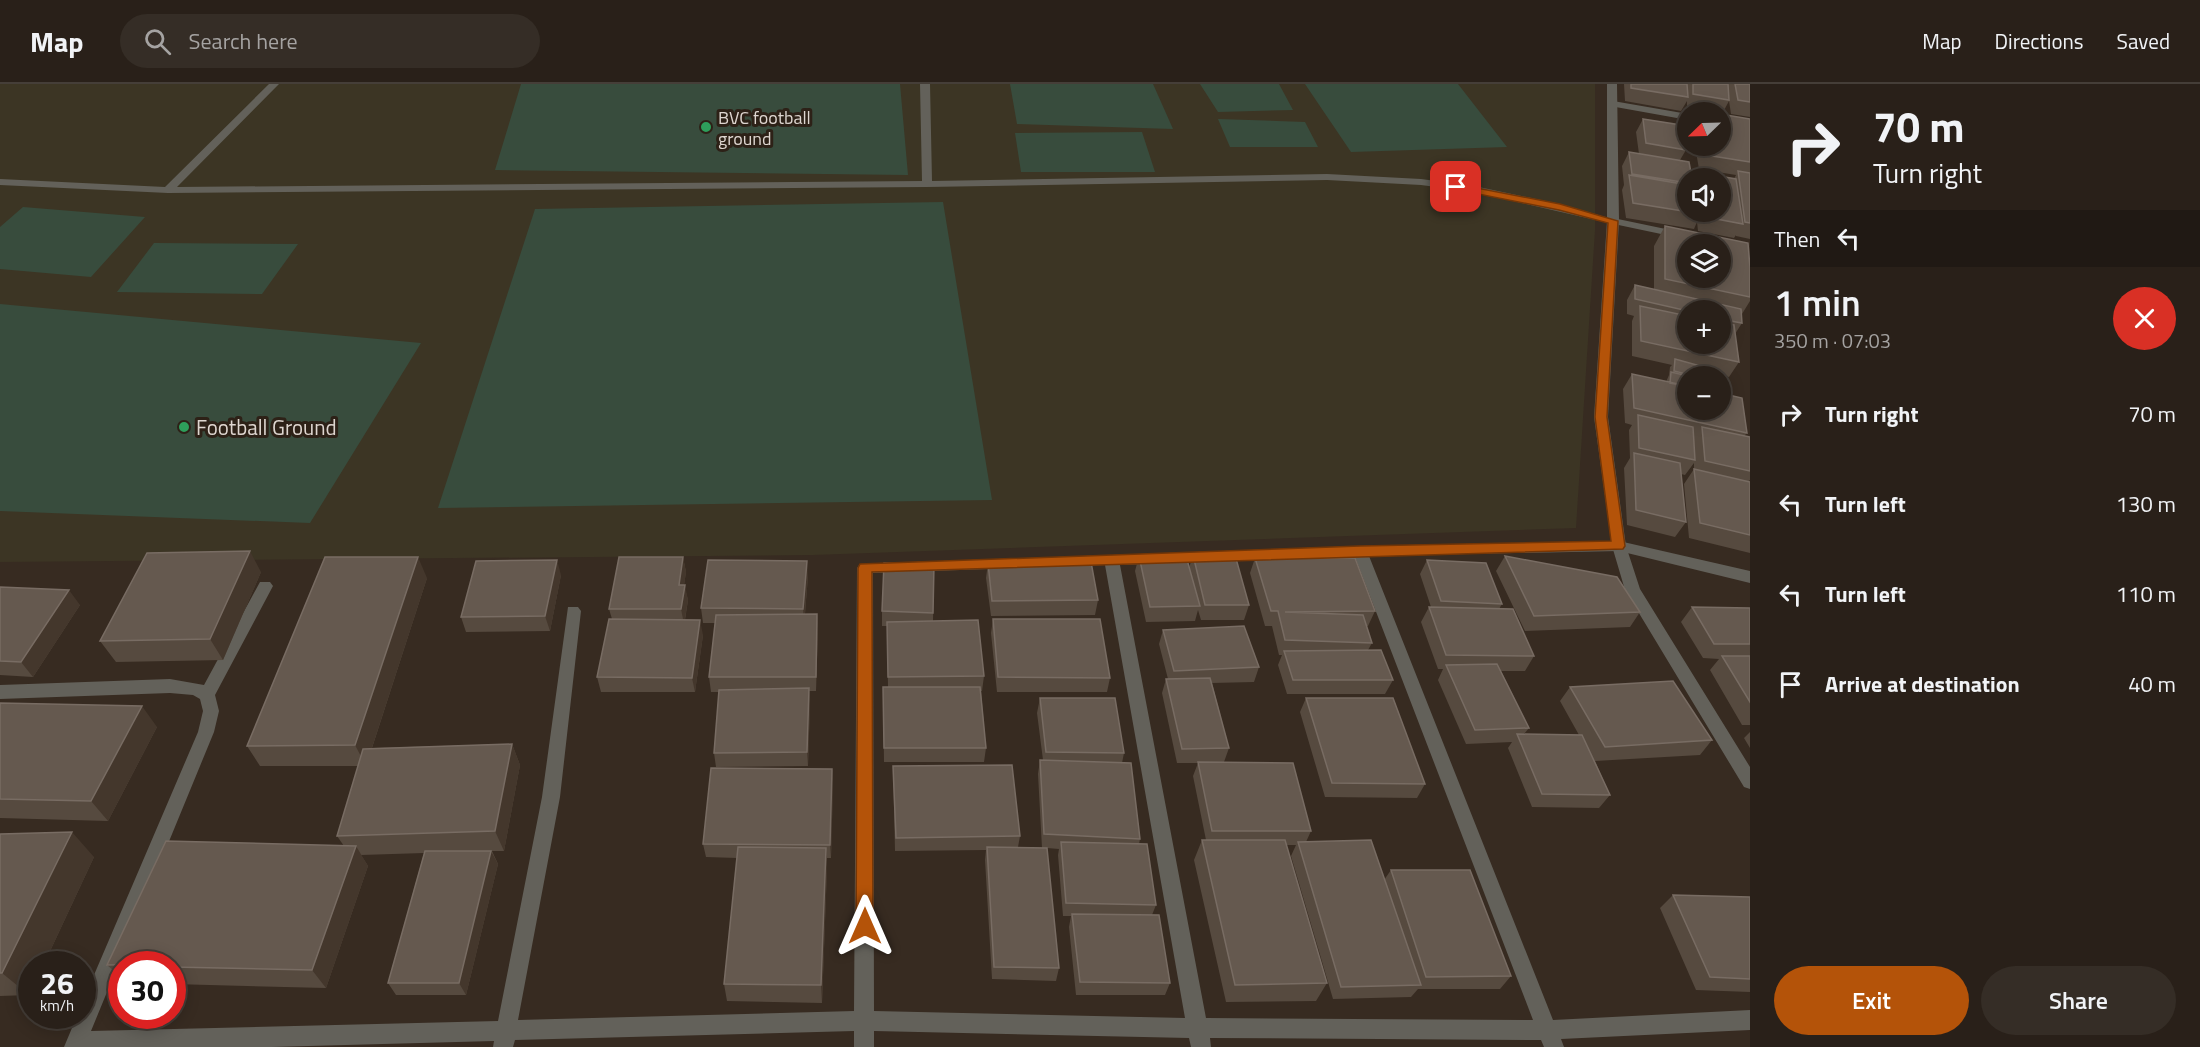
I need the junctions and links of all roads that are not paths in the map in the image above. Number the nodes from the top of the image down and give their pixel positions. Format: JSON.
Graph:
{"nodes":[{"id":1,"x":274,"y":84,"type":"edge"},
{"id":2,"x":925,"y":84,"type":"edge"},
{"id":3,"x":1612,"y":84,"type":"edge"},
{"id":4,"x":1613,"y":104,"type":"junction"},
{"id":5,"x":1677,"y":115,"type":"edge"},
{"id":6,"x":0,"y":182,"type":"edge"},
{"id":7,"x":927,"y":184,"type":"junction"},
{"id":8,"x":168,"y":190,"type":"junction"},
{"id":9,"x":1613,"y":221,"type":"junction"},
{"id":10,"x":1677,"y":235,"type":"edge"},
{"id":11,"x":1618,"y":546,"type":"junction"},
{"id":12,"x":1360,"y":551,"type":"junction"},
{"id":13,"x":1111,"y":559,"type":"junction"},
{"id":14,"x":1750,"y":577,"type":"edge"},
{"id":15,"x":265,"y":586,"type":"dead end"},
{"id":16,"x":573,"y":611,"type":"dead end"},
{"id":17,"x":0,"y":692,"type":"edge"},
{"id":18,"x":207,"y":696,"type":"junction"},
{"id":19,"x":1750,"y":782,"type":"edge"},
{"id":20,"x":1750,"y":1020,"type":"edge"},
{"id":21,"x":865,"y":1021,"type":"junction"},
{"id":22,"x":1199,"y":1037,"type":"edge"},
{"id":23,"x":1551,"y":1038,"type":"edge"},
{"id":24,"x":505,"y":1039,"type":"edge"},
{"id":25,"x":76,"y":1044,"type":"edge"},
{"id":26,"x":864,"y":1047,"type":"edge"}],
"edges":[{"from":1,"to":8,"type":"street"},
{"from":2,"to":7,"type":"street"},
{"from":3,"to":4,"type":"street"},
{"from":4,"to":5,"type":"street"},
{"from":4,"to":9,"type":"street"},
{"from":6,"to":8,"type":"street"},
{"from":7,"to":8,"type":"street"},
{"from":7,"to":9,"type":"street"},
{"from":9,"to":10,"type":"street"},
{"from":9,"to":11,"type":"street"},
{"from":11,"to":12,"type":"street"},
{"from":11,"to":14,"type":"street"},
{"from":11,"to":19,"type":"street"},
{"from":12,"to":13,"type":"street"},
{"from":12,"to":23,"type":"street"},
{"from":13,"to":21,"type":"street"},
{"from":13,"to":22,"type":"street"},
{"from":15,"to":18,"type":"street"},
{"from":16,"to":24,"type":"street"},
{"from":17,"to":18,"type":"street"},
{"from":18,"to":25,"type":"street"},
{"from":20,"to":23,"type":"street"},
{"from":21,"to":22,"type":"street"},
{"from":21,"to":24,"type":"street"},
{"from":21,"to":26,"type":"street"},
{"from":22,"to":23,"type":"street"},
{"from":24,"to":25,"type":"street"}]}
